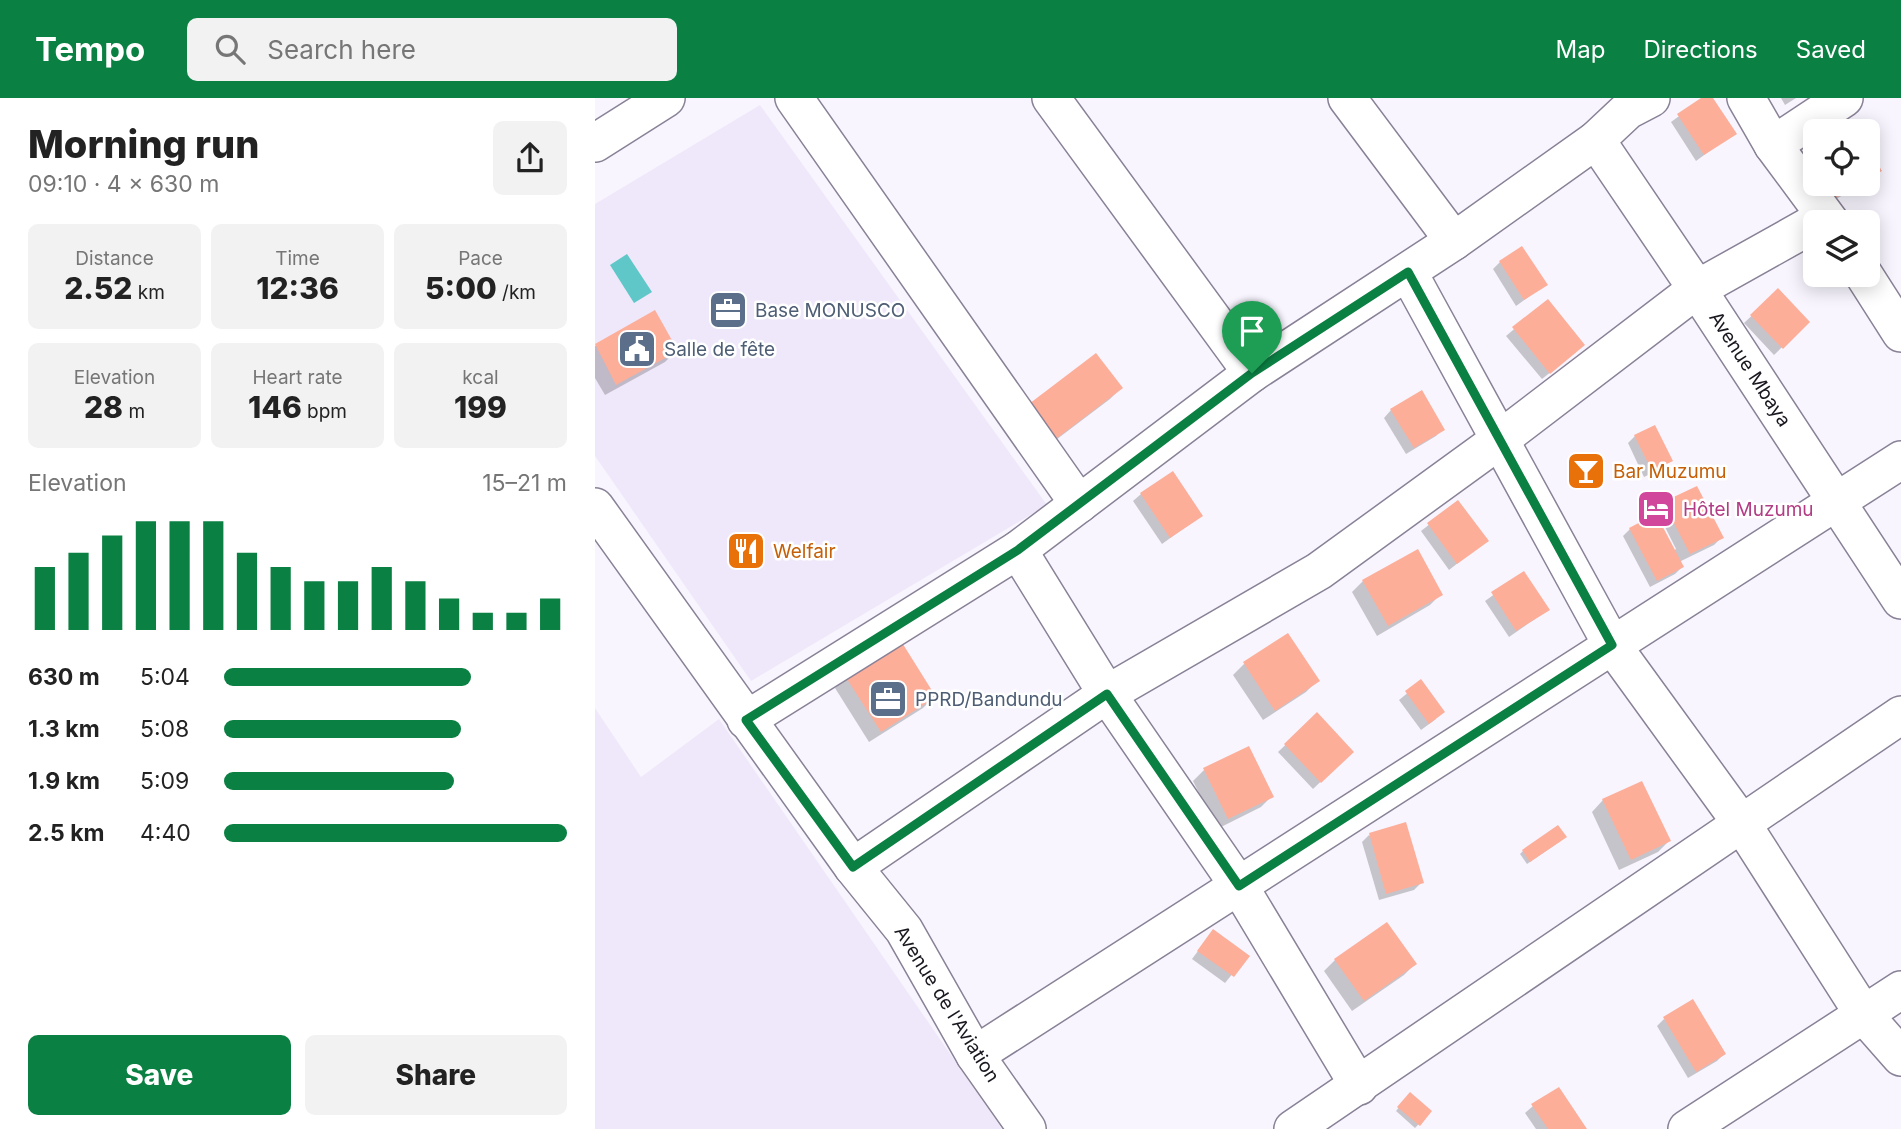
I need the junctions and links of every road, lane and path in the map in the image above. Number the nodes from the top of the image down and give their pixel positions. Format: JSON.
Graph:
{"nodes":[{"id":1,"x":666,"y":98,"type":"edge"},
{"id":2,"x":794,"y":98,"type":"edge"},
{"id":3,"x":1051,"y":98,"type":"edge"},
{"id":4,"x":1347,"y":98,"type":"edge"},
{"id":5,"x":1746,"y":98,"type":"edge"},
{"id":6,"x":1844,"y":98,"type":"edge"},
{"id":7,"x":1633,"y":102,"type":"edge"},
{"id":8,"x":1596,"y":139,"type":"junction"},
{"id":9,"x":595,"y":143,"type":"edge"},
{"id":10,"x":1773,"y":145,"type":"junction"},
{"id":11,"x":1815,"y":210,"type":"edge"},
{"id":12,"x":1803,"y":231,"type":"edge"},
{"id":13,"x":1454,"y":241,"type":"junction"},
{"id":14,"x":1408,"y":272,"type":"junction"},
{"id":15,"x":1872,"y":287,"type":"edge"},
{"id":16,"x":1697,"y":289,"type":"junction"},
{"id":17,"x":1901,"y":332,"type":"edge"},
{"id":18,"x":1252,"y":373,"type":"junction"},
{"id":19,"x":1498,"y":441,"type":"junction"},
{"id":20,"x":1901,"y":460,"type":"edge"},
{"id":21,"x":1835,"y":501,"type":"junction"},
{"id":22,"x":1079,"y":504,"type":"junction"},
{"id":23,"x":595,"y":507,"type":"edge"},
{"id":24,"x":1018,"y":550,"type":"junction"},
{"id":25,"x":1901,"y":600,"type":"edge"},
{"id":26,"x":1612,"y":645,"type":"junction"},
{"id":27,"x":1107,"y":694,"type":"junction"},
{"id":28,"x":1901,"y":715,"type":"edge"},
{"id":29,"x":746,"y":720,"type":"junction"},
{"id":30,"x":1742,"y":824,"type":"junction"},
{"id":31,"x":853,"y":867,"type":"junction"},
{"id":32,"x":1239,"y":886,"type":"junction"},
{"id":33,"x":1901,"y":990,"type":"edge"},
{"id":34,"x":1864,"y":1015,"type":"junction"},
{"id":35,"x":975,"y":1055,"type":"junction"},
{"id":36,"x":1901,"y":1057,"type":"edge"},
{"id":37,"x":1359,"y":1086,"type":"junction"},
{"id":38,"x":1027,"y":1129,"type":"edge"},
{"id":39,"x":1293,"y":1129,"type":"edge"},
{"id":40,"x":1687,"y":1129,"type":"edge"}],
"edges":[{"from":1,"to":9,"type":"street"},
{"from":2,"to":22,"type":"street"},
{"from":3,"to":18,"type":"street"},
{"from":4,"to":13,"type":"street"},
{"from":5,"to":10,"type":"street"},
{"from":6,"to":10,"type":"street"},
{"from":7,"to":8,"type":"street"},
{"from":8,"to":13,"type":"street"},
{"from":8,"to":16,"type":"street","name":"Avenue Mbaya"},
{"from":10,"to":11,"type":"street"},
{"from":12,"to":16,"type":"street"},
{"from":13,"to":14,"type":"street"},
{"from":14,"to":18,"type":"street"},
{"from":14,"to":19,"type":"street"},
{"from":15,"to":17,"type":"street"},
{"from":16,"to":19,"type":"street"},
{"from":16,"to":21,"type":"street","name":"Avenue Mbaya"},
{"from":18,"to":22,"type":"street"},
{"from":19,"to":26,"type":"street"},
{"from":19,"to":27,"type":"street"},
{"from":20,"to":21,"type":"street"},
{"from":21,"to":25,"type":"street","name":"Avenue Mbaya"},
{"from":21,"to":26,"type":"street"},
{"from":22,"to":24,"type":"street"},
{"from":23,"to":29,"type":"street","name":"Avenue de l'Aviation"},
{"from":24,"to":27,"type":"street"},
{"from":24,"to":29,"type":"street"},
{"from":26,"to":30,"type":"street"},
{"from":26,"to":32,"type":"street"},
{"from":27,"to":31,"type":"street"},
{"from":27,"to":32,"type":"street"},
{"from":28,"to":30,"type":"street"},
{"from":29,"to":31,"type":"street","name":"Avenue de l'Aviation"},
{"from":30,"to":34,"type":"street"},
{"from":30,"to":37,"type":"street"},
{"from":31,"to":35,"type":"street","name":"Avenue de l'Aviation"},
{"from":32,"to":35,"type":"street"},
{"from":32,"to":37,"type":"street"},
{"from":33,"to":34,"type":"street"},
{"from":34,"to":36,"type":"street"},
{"from":34,"to":40,"type":"street"},
{"from":35,"to":38,"type":"street","name":"Avenue de l'Aviation"},
{"from":37,"to":39,"type":"street"}]}
